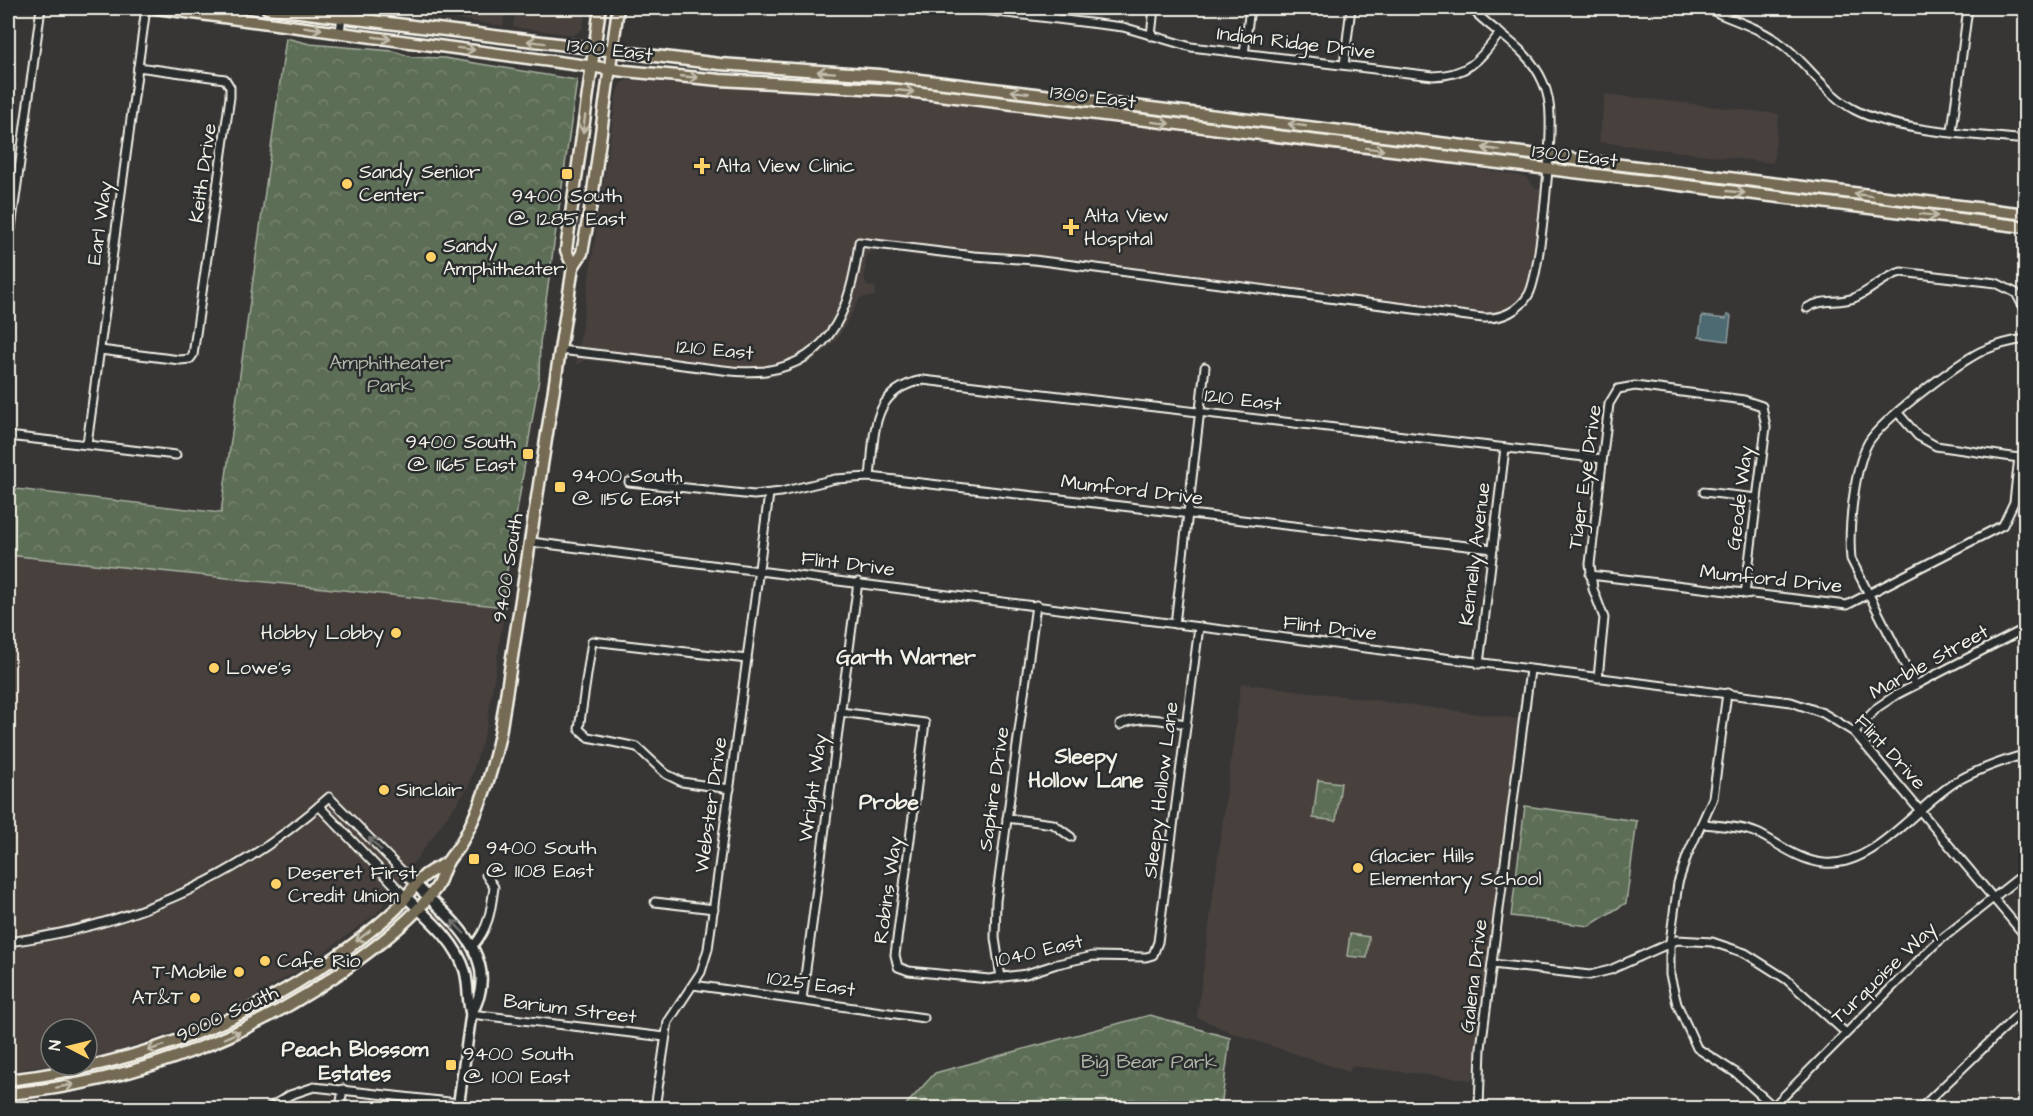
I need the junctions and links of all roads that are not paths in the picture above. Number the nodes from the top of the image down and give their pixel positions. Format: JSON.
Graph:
{"nodes":[{"id":1,"x":41,"y":8,"type":"edge"},
{"id":2,"x":146,"y":8,"type":"edge"},
{"id":3,"x":156,"y":8,"type":"edge"},
{"id":4,"x":267,"y":8,"type":"edge"},
{"id":5,"x":600,"y":8,"type":"edge"},
{"id":6,"x":618,"y":8,"type":"edge"},
{"id":7,"x":965,"y":8,"type":"edge"},
{"id":8,"x":1053,"y":8,"type":"edge"},
{"id":9,"x":1154,"y":8,"type":"edge"},
{"id":10,"x":1250,"y":8,"type":"edge"},
{"id":11,"x":1351,"y":8,"type":"edge"},
{"id":12,"x":1471,"y":8,"type":"edge"},
{"id":13,"x":1707,"y":8,"type":"edge"},
{"id":14,"x":1968,"y":8,"type":"edge"},
{"id":15,"x":342,"y":13,"type":"edge"},
{"id":16,"x":1052,"y":18,"type":"junction"},
{"id":17,"x":340,"y":32,"type":"junction"},
{"id":18,"x":1500,"y":33,"type":"junction"},
{"id":19,"x":1150,"y":36,"type":"junction"},
{"id":20,"x":594,"y":49,"type":"junction"},
{"id":21,"x":612,"y":51,"type":"junction"},
{"id":22,"x":1244,"y":54,"type":"junction"},
{"id":23,"x":592,"y":66,"type":"junction"},
{"id":24,"x":1344,"y":66,"type":"junction"},
{"id":25,"x":138,"y":68,"type":"junction"},
{"id":26,"x":610,"y":69,"type":"junction"},
{"id":27,"x":1952,"y":131,"type":"junction"},
{"id":28,"x":2025,"y":140,"type":"edge"},
{"id":29,"x":1549,"y":156,"type":"junction"},
{"id":30,"x":1547,"y":171,"type":"junction"},
{"id":31,"x":11,"y":196,"type":"edge"},
{"id":32,"x":2025,"y":214,"type":"edge"},
{"id":33,"x":2025,"y":227,"type":"edge"},
{"id":34,"x":8,"y":250,"type":"edge"},
{"id":35,"x":573,"y":267,"type":"junction"},
{"id":36,"x":1807,"y":308,"type":"dead end"},
{"id":37,"x":2025,"y":312,"type":"edge"},
{"id":38,"x":2025,"y":339,"type":"edge"},
{"id":39,"x":100,"y":350,"type":"junction"},
{"id":40,"x":561,"y":350,"type":"junction"},
{"id":41,"x":1205,"y":367,"type":"dead end"},
{"id":42,"x":1762,"y":406,"type":"joint"},
{"id":43,"x":1200,"y":412,"type":"junction"},
{"id":44,"x":1898,"y":413,"type":"junction"},
{"id":45,"x":8,"y":436,"type":"edge"},
{"id":46,"x":87,"y":444,"type":"junction"},
{"id":47,"x":1505,"y":448,"type":"junction"},
{"id":48,"x":176,"y":455,"type":"dead end"},
{"id":49,"x":2022,"y":458,"type":"edge"},
{"id":50,"x":1602,"y":459,"type":"junction"},
{"id":51,"x":870,"y":477,"type":"junction"},
{"id":52,"x":629,"y":482,"type":"dead end"},
{"id":53,"x":1704,"y":492,"type":"dead end"},
{"id":54,"x":769,"y":494,"type":"junction"},
{"id":55,"x":1757,"y":498,"type":"junction"},
{"id":56,"x":1188,"y":513,"type":"junction"},
{"id":57,"x":531,"y":542,"type":"junction"},
{"id":58,"x":1493,"y":549,"type":"junction"},
{"id":59,"x":759,"y":570,"type":"junction"},
{"id":60,"x":1590,"y":575,"type":"junction"},
{"id":61,"x":858,"y":582,"type":"junction"},
{"id":62,"x":1745,"y":594,"type":"junction"},
{"id":63,"x":1869,"y":596,"type":"junction"},
{"id":64,"x":1036,"y":605,"type":"junction"},
{"id":65,"x":1175,"y":624,"type":"junction"},
{"id":66,"x":1199,"y":627,"type":"junction"},
{"id":67,"x":2025,"y":628,"type":"edge"},
{"id":68,"x":747,"y":659,"type":"junction"},
{"id":69,"x":1479,"y":664,"type":"junction"},
{"id":70,"x":1530,"y":670,"type":"junction"},
{"id":71,"x":1598,"y":678,"type":"junction"},
{"id":72,"x":1915,"y":685,"type":"junction"},
{"id":73,"x":1727,"y":693,"type":"junction"},
{"id":74,"x":840,"y":712,"type":"junction"},
{"id":75,"x":1186,"y":724,"type":"junction"},
{"id":76,"x":1120,"y":725,"type":"dead end"},
{"id":77,"x":1854,"y":732,"type":"junction"},
{"id":78,"x":2025,"y":754,"type":"edge"},
{"id":79,"x":730,"y":789,"type":"junction"},
{"id":80,"x":319,"y":806,"type":"junction"},
{"id":81,"x":1920,"y":809,"type":"junction"},
{"id":82,"x":1007,"y":818,"type":"junction"},
{"id":83,"x":1703,"y":824,"type":"junction"},
{"id":84,"x":1071,"y":837,"type":"dead end"},
{"id":85,"x":447,"y":864,"type":"junction"},
{"id":86,"x":2025,"y":872,"type":"edge"},
{"id":87,"x":486,"y":875,"type":"dead end"},
{"id":88,"x":416,"y":885,"type":"junction"},
{"id":89,"x":406,"y":897,"type":"junction"},
{"id":90,"x":1992,"y":897,"type":"junction"},
{"id":91,"x":428,"y":898,"type":"junction"},
{"id":92,"x":655,"y":902,"type":"dead end"},
{"id":93,"x":418,"y":908,"type":"junction"},
{"id":94,"x":714,"y":909,"type":"junction"},
{"id":95,"x":2025,"y":937,"type":"edge"},
{"id":96,"x":8,"y":942,"type":"edge"},
{"id":97,"x":1670,"y":942,"type":"junction"},
{"id":98,"x":473,"y":946,"type":"junction"},
{"id":99,"x":1153,"y":955,"type":"joint"},
{"id":100,"x":1492,"y":964,"type":"junction"},
{"id":101,"x":898,"y":967,"type":"joint"},
{"id":102,"x":1001,"y":978,"type":"junction"},
{"id":103,"x":693,"y":985,"type":"junction"},
{"id":104,"x":801,"y":999,"type":"junction"},
{"id":105,"x":2025,"y":1007,"type":"edge"},
{"id":106,"x":471,"y":1014,"type":"junction"},
{"id":107,"x":924,"y":1018,"type":"dead end"},
{"id":108,"x":1846,"y":1033,"type":"junction"},
{"id":109,"x":665,"y":1037,"type":"junction"},
{"id":110,"x":8,"y":1080,"type":"edge"},
{"id":111,"x":343,"y":1089,"type":"junction"},
{"id":112,"x":8,"y":1094,"type":"edge"},
{"id":113,"x":458,"y":1106,"type":"edge"},
{"id":114,"x":269,"y":1108,"type":"edge"},
{"id":115,"x":340,"y":1108,"type":"edge"},
{"id":116,"x":655,"y":1108,"type":"edge"},
{"id":117,"x":1479,"y":1108,"type":"edge"},
{"id":118,"x":1774,"y":1108,"type":"edge"},
{"id":119,"x":1921,"y":1108,"type":"edge"}],
"edges":[{"from":1,"to":31,"type":"street"},
{"from":2,"to":25,"type":"street","name":"Earl Way"},
{"from":3,"to":17,"type":"main road","name":"1300 East","one_way":true},
{"from":4,"to":15,"type":"main road","name":"1300 East"},
{"from":5,"to":20,"type":"main road","name":"9400 South"},
{"from":6,"to":21,"type":"main road","name":"9400 South"},
{"from":7,"to":16,"type":"street","name":"Indian Ridge Drive"},
{"from":8,"to":16,"type":"street"},
{"from":9,"to":19,"type":"street"},
{"from":10,"to":22,"type":"street"},
{"from":11,"to":24,"type":"street"},
{"from":12,"to":18,"type":"street"},
{"from":13,"to":27,"type":"street"},
{"from":14,"to":27,"type":"street"},
{"from":15,"to":17,"type":"street"},
{"from":20,"to":15,"type":"main road","name":"1300 East","one_way":true},
{"from":16,"to":19,"type":"street","name":"Indian Ridge Drive"},
{"from":17,"to":23,"type":"main road","name":"1300 East","one_way":true},
{"from":18,"to":24,"type":"street","name":"Indian Ridge Drive"},
{"from":18,"to":29,"type":"street"},
{"from":19,"to":22,"type":"street","name":"Indian Ridge Drive"},
{"from":20,"to":21,"type":"main road","name":"1300 East"},
{"from":20,"to":23,"type":"main road","name":"9400 South"},
{"from":21,"to":26,"type":"main road","name":"9400 South"},
{"from":29,"to":21,"type":"main road","name":"1300 East","one_way":true},
{"from":22,"to":24,"type":"street","name":"Indian Ridge Drive"},
{"from":23,"to":26,"type":"main road","name":"1300 East"},
{"from":23,"to":35,"type":"main road","name":"9400 South","one_way":true},
{"from":25,"to":39,"type":"street","name":"Earl Way"},
{"from":25,"to":39,"type":"street","name":"Keith Drive"},
{"from":26,"to":30,"type":"main road","name":"1300 East","one_way":true},
{"from":26,"to":35,"type":"main road","name":"9400 South"},
{"from":27,"to":28,"type":"street"},
{"from":29,"to":30,"type":"street"},
{"from":32,"to":29,"type":"main road","name":"1300 East","one_way":true},
{"from":30,"to":33,"type":"main road","name":"1300 East","one_way":true},
{"from":30,"to":40,"type":"street","name":"1210 East"},
{"from":31,"to":34,"type":"street"},
{"from":35,"to":40,"type":"main road","name":"9400 South"},
{"from":36,"to":37,"type":"street"},
{"from":38,"to":44,"type":"street"},
{"from":39,"to":46,"type":"street","name":"Earl Way"},
{"from":40,"to":57,"type":"main road","name":"9400 South"},
{"from":41,"to":43,"type":"street"},
{"from":42,"to":50,"type":"street","name":"Tiger Eye Drive"},
{"from":42,"to":55,"type":"street","name":"Geode Way"},
{"from":43,"to":47,"type":"street","name":"1210 East"},
{"from":43,"to":51,"type":"street","name":"1210 East"},
{"from":43,"to":56,"type":"street"},
{"from":44,"to":49,"type":"street"},
{"from":44,"to":63,"type":"street"},
{"from":45,"to":46,"type":"street"},
{"from":46,"to":48,"type":"street"},
{"from":47,"to":50,"type":"street","name":"1210 East"},
{"from":47,"to":58,"type":"street","name":"Kennelly Avenue"},
{"from":49,"to":63,"type":"street","name":"Mumford Drive"},
{"from":50,"to":60,"type":"street","name":"Tiger Eye Drive"},
{"from":51,"to":54,"type":"street","name":"Mumford Drive"},
{"from":51,"to":56,"type":"street","name":"Mumford Drive"},
{"from":52,"to":54,"type":"street","name":"Mumford Drive"},
{"from":53,"to":55,"type":"street"},
{"from":54,"to":59,"type":"street","name":"Webster Drive"},
{"from":55,"to":62,"type":"street","name":"Geode Way"},
{"from":56,"to":58,"type":"street","name":"Mumford Drive"},
{"from":56,"to":65,"type":"street"},
{"from":57,"to":59,"type":"street","name":"Flint Drive"},
{"from":57,"to":85,"type":"main road","name":"9400 South"},
{"from":58,"to":69,"type":"street","name":"Kennelly Avenue"},
{"from":59,"to":61,"type":"street","name":"Flint Drive"},
{"from":59,"to":68,"type":"street","name":"Webster Drive"},
{"from":60,"to":62,"type":"street","name":"Mumford Drive"},
{"from":60,"to":71,"type":"street","name":"Tiger Eye Drive"},
{"from":61,"to":64,"type":"street","name":"Flint Drive"},
{"from":61,"to":74,"type":"street","name":"Wright Way"},
{"from":62,"to":63,"type":"street","name":"Mumford Drive"},
{"from":63,"to":72,"type":"street"},
{"from":64,"to":65,"type":"street","name":"Flint Drive"},
{"from":64,"to":82,"type":"street","name":"Saphire Drive"},
{"from":65,"to":66,"type":"street","name":"Flint Drive"},
{"from":66,"to":69,"type":"street","name":"Flint Drive"},
{"from":66,"to":75,"type":"street","name":"Sleepy Hollow Lane"},
{"from":67,"to":72,"type":"street","name":"Marble Street"},
{"from":68,"to":79,"type":"street","name":"Webster Drive"},
{"from":68,"to":79,"type":"street"},
{"from":69,"to":70,"type":"street","name":"Flint Drive"},
{"from":70,"to":71,"type":"street","name":"Flint Drive"},
{"from":70,"to":100,"type":"street","name":"Galena Drive"},
{"from":71,"to":73,"type":"street","name":"Flint Drive"},
{"from":72,"to":77,"type":"street","name":"Marble Street"},
{"from":73,"to":77,"type":"street","name":"Flint Drive"},
{"from":73,"to":83,"type":"street"},
{"from":74,"to":101,"type":"street","name":"Robins Way"},
{"from":74,"to":104,"type":"street","name":"Wright Way"},
{"from":75,"to":76,"type":"street"},
{"from":75,"to":99,"type":"street","name":"Sleepy Hollow Lane"},
{"from":77,"to":81,"type":"street","name":"Flint Drive"},
{"from":78,"to":81,"type":"street"},
{"from":79,"to":94,"type":"street","name":"Webster Drive"},
{"from":88,"to":80,"type":"street","one_way":true},
{"from":80,"to":89,"type":"street"},
{"from":80,"to":96,"type":"street"},
{"from":81,"to":83,"type":"street"},
{"from":81,"to":90,"type":"street","name":"Flint Drive"},
{"from":82,"to":84,"type":"street"},
{"from":82,"to":102,"type":"street","name":"Saphire Drive"},
{"from":83,"to":97,"type":"street"},
{"from":85,"to":88,"type":"main road"},
{"from":85,"to":91,"type":"main road","name":"9400 South"},
{"from":86,"to":90,"type":"street","name":"Turquoise Way"},
{"from":87,"to":98,"type":"street"},
{"from":88,"to":89,"type":"main road","name":"9000 South"},
{"from":88,"to":91,"type":"main road"},
{"from":89,"to":93,"type":"main road"},
{"from":89,"to":110,"type":"main road","name":"9000 South","one_way":true},
{"from":90,"to":95,"type":"street","name":"Flint Drive"},
{"from":90,"to":108,"type":"street","name":"Turquoise Way"},
{"from":91,"to":93,"type":"main road","name":"9000 South"},
{"from":98,"to":91,"type":"main road","one_way":true},
{"from":92,"to":94,"type":"street"},
{"from":93,"to":106,"type":"main road"},
{"from":112,"to":93,"type":"main road","name":"9000 South","one_way":true},
{"from":94,"to":103,"type":"street","name":"Webster Drive"},
{"from":97,"to":100,"type":"street"},
{"from":97,"to":108,"type":"street"},
{"from":97,"to":118,"type":"street"},
{"from":98,"to":106,"type":"main road"},
{"from":99,"to":102,"type":"street","name":"1040 East"},
{"from":100,"to":117,"type":"street","name":"Galena Drive"},
{"from":101,"to":102,"type":"street","name":"1040 East"},
{"from":103,"to":104,"type":"street","name":"1025 East"},
{"from":103,"to":109,"type":"street","name":"Webster Drive"},
{"from":104,"to":107,"type":"street","name":"1025 East"},
{"from":105,"to":119,"type":"street"},
{"from":106,"to":109,"type":"street","name":"Barium Street"},
{"from":106,"to":113,"type":"main road"},
{"from":108,"to":118,"type":"street","name":"Turquoise Way"},
{"from":109,"to":116,"type":"street","name":"Webster Drive"},
{"from":111,"to":113,"type":"street"},
{"from":111,"to":114,"type":"street"},
{"from":111,"to":115,"type":"street"}]}
